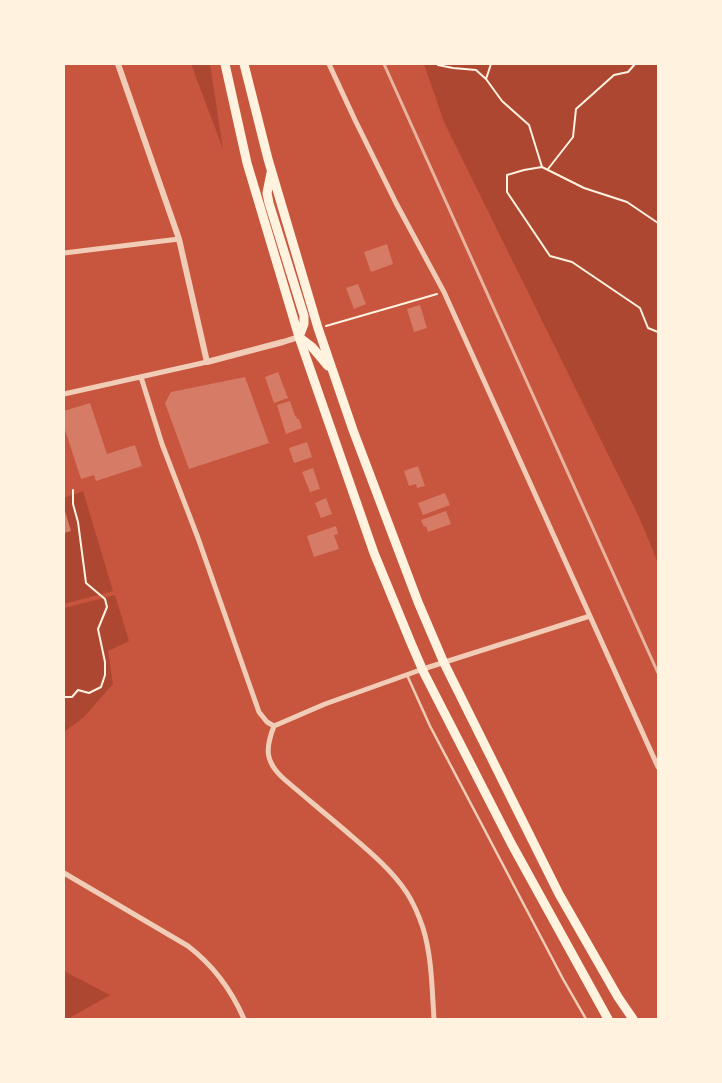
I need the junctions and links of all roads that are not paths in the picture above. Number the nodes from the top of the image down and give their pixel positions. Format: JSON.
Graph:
{"nodes":[{"id":1,"x":118,"y":64,"type":"edge"},
{"id":2,"x":225,"y":64,"type":"edge"},
{"id":3,"x":244,"y":64,"type":"edge"},
{"id":4,"x":329,"y":64,"type":"edge"},
{"id":5,"x":271,"y":171,"type":"junction"},
{"id":6,"x":179,"y":239,"type":"junction"},
{"id":7,"x":64,"y":253,"type":"edge"},
{"id":8,"x":298,"y":337,"type":"junction"},
{"id":9,"x":207,"y":362,"type":"junction"},
{"id":10,"x":332,"y":372,"type":"junction"},
{"id":11,"x":141,"y":377,"type":"junction"},
{"id":12,"x":64,"y":394,"type":"edge"},
{"id":13,"x":590,"y":616,"type":"junction"},
{"id":14,"x":444,"y":663,"type":"junction"},
{"id":15,"x":423,"y":669,"type":"junction"},
{"id":16,"x":407,"y":674,"type":"junction"},
{"id":17,"x":274,"y":726,"type":"junction"},
{"id":18,"x":658,"y":766,"type":"edge"},
{"id":19,"x":64,"y":873,"type":"edge"},
{"id":20,"x":243,"y":1019,"type":"edge"},
{"id":21,"x":434,"y":1019,"type":"edge"},
{"id":22,"x":586,"y":1019,"type":"edge"},
{"id":23,"x":608,"y":1019,"type":"edge"},
{"id":24,"x":633,"y":1019,"type":"edge"}],
"edges":[{"from":1,"to":6,"type":"street"},
{"from":2,"to":8,"type":"highway"},
{"from":3,"to":5,"type":"highway"},
{"from":4,"to":13,"type":"street"},
{"from":5,"to":8,"type":"highway"},
{"from":5,"to":10,"type":"highway"},
{"from":6,"to":7,"type":"street"},
{"from":6,"to":9,"type":"street"},
{"from":8,"to":9,"type":"street"},
{"from":8,"to":10,"type":"highway"},
{"from":8,"to":15,"type":"highway"},
{"from":9,"to":11,"type":"street"},
{"from":10,"to":14,"type":"highway"},
{"from":11,"to":12,"type":"street"},
{"from":11,"to":17,"type":"street"},
{"from":13,"to":14,"type":"street"},
{"from":13,"to":18,"type":"street"},
{"from":14,"to":15,"type":"street"},
{"from":14,"to":24,"type":"highway"},
{"from":15,"to":16,"type":"street"},
{"from":15,"to":23,"type":"highway"},
{"from":16,"to":17,"type":"street"},
{"from":16,"to":22,"type":"lane"},
{"from":17,"to":21,"type":"street"},
{"from":19,"to":20,"type":"street"}]}
